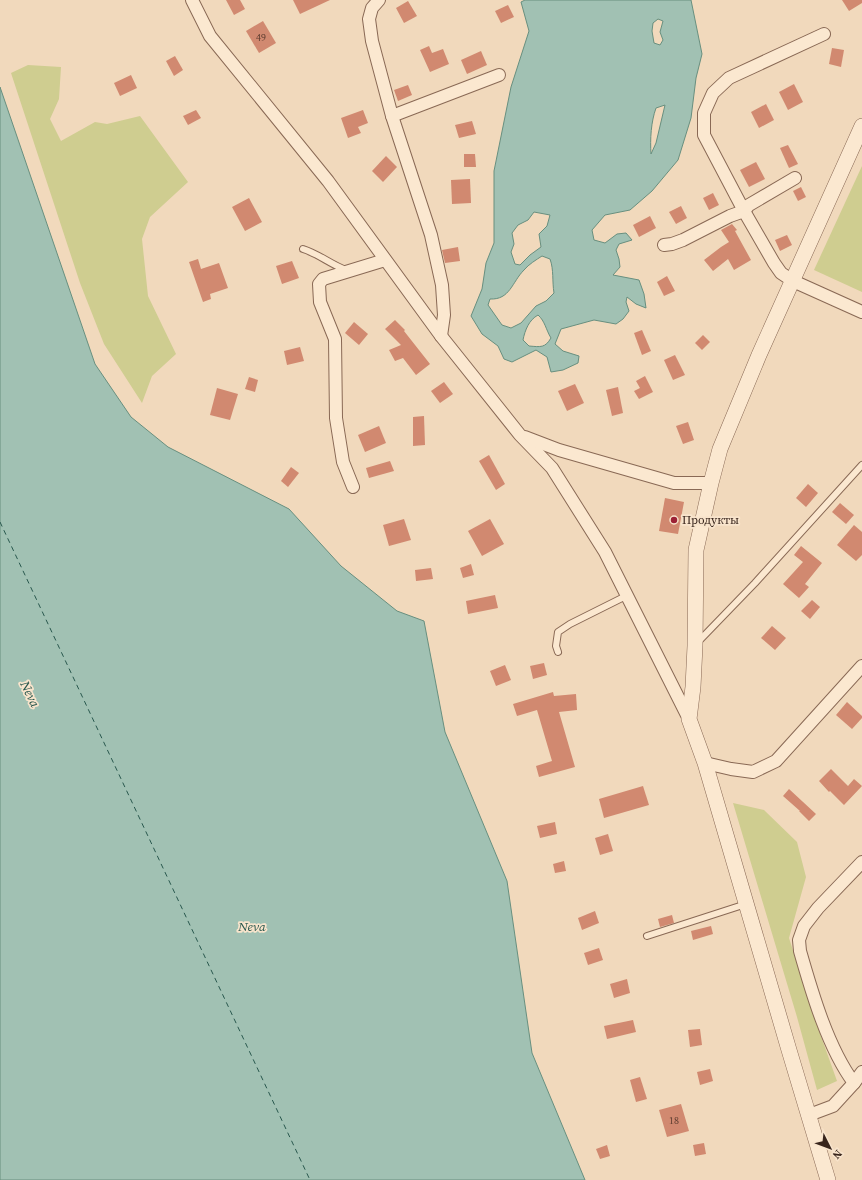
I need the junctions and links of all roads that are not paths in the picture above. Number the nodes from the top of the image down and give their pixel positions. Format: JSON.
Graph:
{"nodes":[{"id":1,"x":192,"y":0,"type":"edge"},
{"id":2,"x":379,"y":0,"type":"edge"},
{"id":3,"x":824,"y":34,"type":"dead end"},
{"id":4,"x":499,"y":75,"type":"dead end"},
{"id":5,"x":392,"y":116,"type":"junction"},
{"id":6,"x":862,"y":126,"type":"edge"},
{"id":7,"x":795,"y":178,"type":"dead end"},
{"id":8,"x":744,"y":211,"type":"junction"},
{"id":9,"x":664,"y":244,"type":"dead end"},
{"id":10,"x":303,"y":249,"type":"dead end"},
{"id":11,"x":385,"y":260,"type":"junction"},
{"id":12,"x":349,"y":272,"type":"junction"},
{"id":13,"x":793,"y":281,"type":"junction"},
{"id":14,"x":862,"y":312,"type":"edge"},
{"id":15,"x":442,"y":336,"type":"junction"},
{"id":16,"x":520,"y":435,"type":"junction"},
{"id":17,"x":862,"y":465,"type":"edge"},
{"id":18,"x":711,"y":483,"type":"junction"},
{"id":19,"x":352,"y":487,"type":"dead end"},
{"id":20,"x":626,"y":596,"type":"junction"},
{"id":21,"x":695,"y":646,"type":"junction"},
{"id":22,"x":558,"y":652,"type":"dead end"},
{"id":23,"x":862,"y":666,"type":"edge"},
{"id":24,"x":689,"y":719,"type":"junction"},
{"id":25,"x":705,"y":763,"type":"junction"},
{"id":26,"x":862,"y":862,"type":"edge"},
{"id":27,"x":746,"y":904,"type":"junction"},
{"id":28,"x":647,"y":936,"type":"dead end"},
{"id":29,"x":860,"y":1076,"type":"edge"},
{"id":30,"x":809,"y":1115,"type":"junction"},
{"id":31,"x":828,"y":1180,"type":"edge"}],
"edges":[{"from":1,"to":11,"type":"street"},
{"from":2,"to":5,"type":"street"},
{"from":3,"to":8,"type":"street"},
{"from":4,"to":5,"type":"street"},
{"from":5,"to":15,"type":"street"},
{"from":6,"to":13,"type":"street"},
{"from":7,"to":8,"type":"street"},
{"from":8,"to":9,"type":"street"},
{"from":8,"to":13,"type":"street"},
{"from":10,"to":12,"type":"lane"},
{"from":11,"to":12,"type":"street"},
{"from":11,"to":15,"type":"street"},
{"from":12,"to":19,"type":"street"},
{"from":13,"to":14,"type":"street"},
{"from":13,"to":18,"type":"street"},
{"from":15,"to":16,"type":"street"},
{"from":16,"to":18,"type":"street"},
{"from":16,"to":20,"type":"street"},
{"from":17,"to":21,"type":"lane"},
{"from":18,"to":21,"type":"street"},
{"from":20,"to":22,"type":"lane"},
{"from":20,"to":24,"type":"street"},
{"from":21,"to":24,"type":"street"},
{"from":23,"to":25,"type":"street"},
{"from":24,"to":25,"type":"street"},
{"from":25,"to":27,"type":"street"},
{"from":26,"to":29,"type":"street"},
{"from":27,"to":28,"type":"lane"},
{"from":27,"to":30,"type":"street"},
{"from":29,"to":30,"type":"street"},
{"from":30,"to":31,"type":"street"}]}
